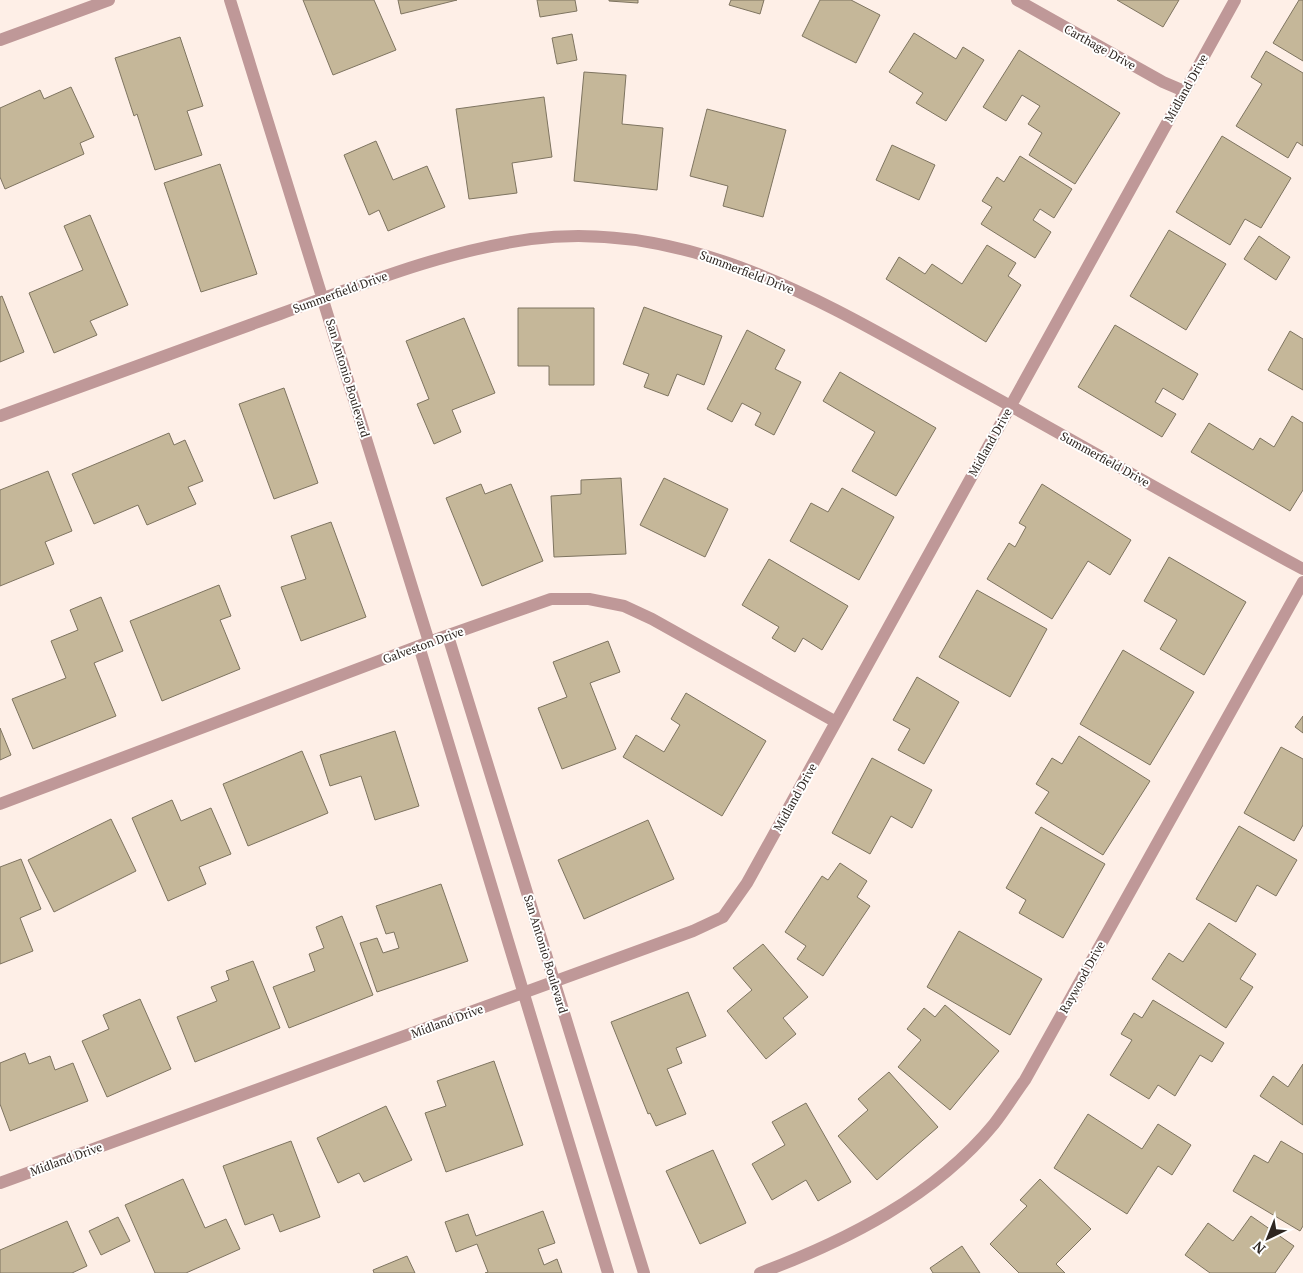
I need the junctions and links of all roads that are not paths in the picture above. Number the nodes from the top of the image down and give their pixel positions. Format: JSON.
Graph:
{"nodes":[{"id":1,"x":109,"y":0,"type":"edge"},
{"id":2,"x":230,"y":0,"type":"edge"},
{"id":3,"x":1017,"y":0,"type":"edge"},
{"id":4,"x":1235,"y":0,"type":"edge"},
{"id":5,"x":0,"y":40,"type":"edge"},
{"id":6,"x":1184,"y":91,"type":"junction"},
{"id":7,"x":323,"y":298,"type":"junction"},
{"id":8,"x":1010,"y":406,"type":"junction"},
{"id":9,"x":0,"y":416,"type":"edge"},
{"id":10,"x":1303,"y":569,"type":"edge"},
{"id":11,"x":1303,"y":582,"type":"edge"},
{"id":12,"x":448,"y":636,"type":"junction"},
{"id":13,"x":424,"y":644,"type":"junction"},
{"id":14,"x":836,"y":722,"type":"junction"},
{"id":15,"x":0,"y":804,"type":"edge"},
{"id":16,"x":554,"y":982,"type":"junction"},
{"id":17,"x":524,"y":992,"type":"junction"},
{"id":18,"x":0,"y":1184,"type":"edge"},
{"id":19,"x":608,"y":1273,"type":"edge"},
{"id":20,"x":644,"y":1273,"type":"edge"},
{"id":21,"x":760,"y":1273,"type":"edge"}],
"edges":[{"from":1,"to":5,"type":"street"},
{"from":2,"to":7,"type":"street","name":"San Antonio Boulevard"},
{"from":3,"to":6,"type":"street","name":"Carthage Drive"},
{"from":4,"to":6,"type":"street","name":"Midland Drive"},
{"from":6,"to":8,"type":"street","name":"Midland Drive"},
{"from":7,"to":8,"type":"street","name":"Summerfield Drive"},
{"from":7,"to":9,"type":"street","name":"Summerfield Drive"},
{"from":7,"to":13,"type":"street","name":"San Antonio Boulevard"},
{"from":8,"to":10,"type":"street","name":"Summerfield Drive"},
{"from":8,"to":14,"type":"street","name":"Midland Drive"},
{"from":11,"to":21,"type":"street","name":"Raywood Drive"},
{"from":12,"to":13,"type":"street","name":"Galveston Drive"},
{"from":12,"to":14,"type":"street","name":"Galveston Drive"},
{"from":12,"to":16,"type":"street","name":"San Antonio Boulevard"},
{"from":13,"to":15,"type":"street","name":"Galveston Drive"},
{"from":13,"to":17,"type":"street","name":"San Antonio Boulevard"},
{"from":14,"to":16,"type":"street","name":"Midland Drive"},
{"from":16,"to":17,"type":"street","name":"Midland Drive"},
{"from":16,"to":20,"type":"street","name":"San Antonio Boulevard"},
{"from":17,"to":18,"type":"street","name":"Midland Drive"},
{"from":17,"to":19,"type":"street","name":"San Antonio Boulevard"}]}
